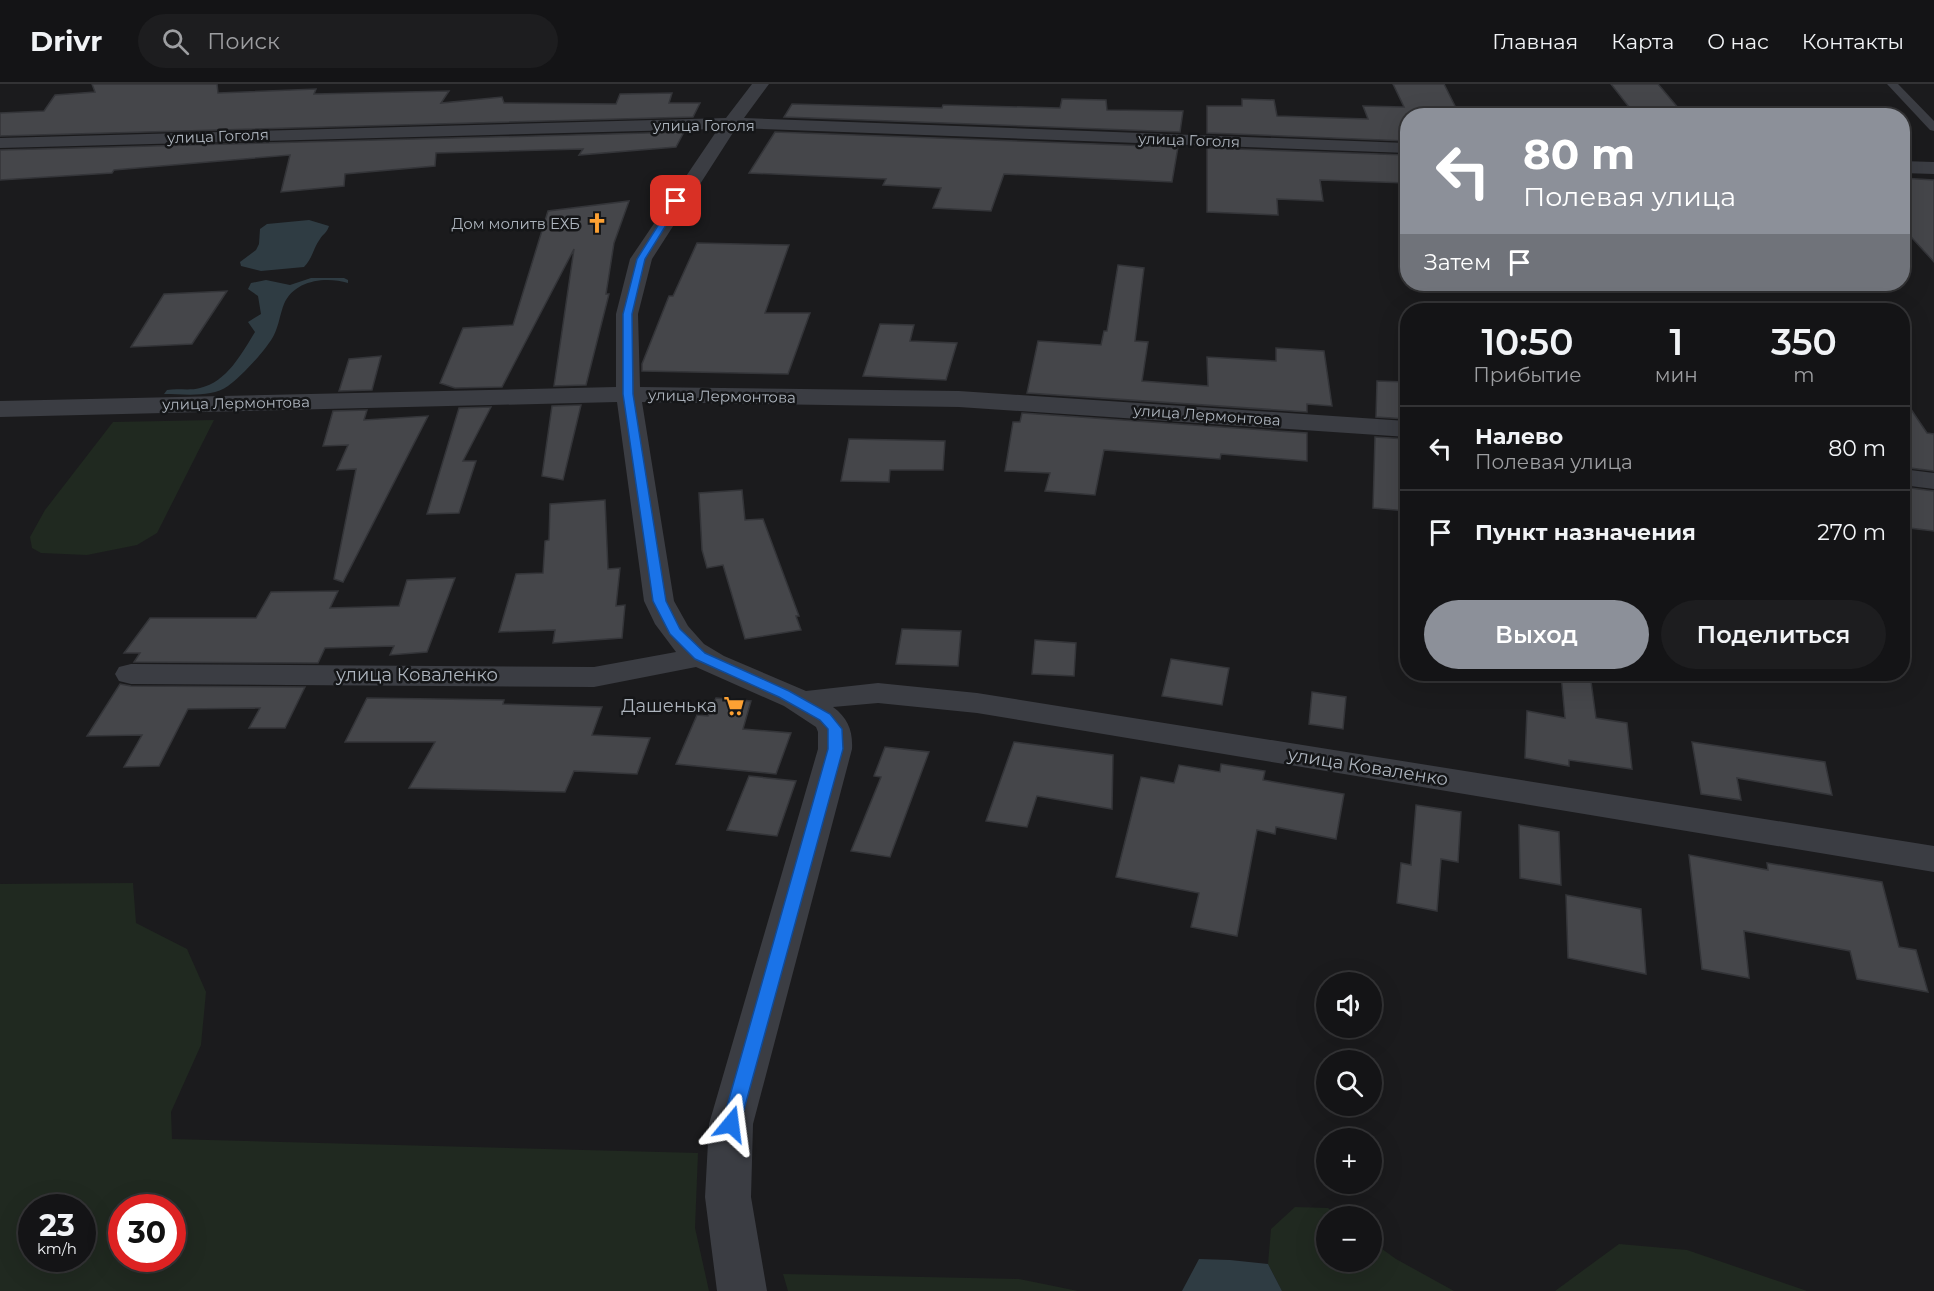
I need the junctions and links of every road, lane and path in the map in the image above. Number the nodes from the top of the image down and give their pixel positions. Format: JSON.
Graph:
{"nodes":[{"id":1,"x":761,"y":84,"type":"edge"},
{"id":2,"x":1892,"y":84,"type":"edge"},
{"id":3,"x":731,"y":123,"type":"junction"},
{"id":4,"x":1934,"y":128,"type":"edge"},
{"id":5,"x":0,"y":143,"type":"edge"},
{"id":6,"x":1400,"y":148,"type":"edge"},
{"id":7,"x":1910,"y":167,"type":"edge"},
{"id":8,"x":1934,"y":168,"type":"edge"},
{"id":9,"x":628,"y":394,"type":"junction"},
{"id":10,"x":0,"y":409,"type":"edge"},
{"id":11,"x":1400,"y":429,"type":"edge"},
{"id":12,"x":1910,"y":478,"type":"edge"},
{"id":13,"x":1934,"y":481,"type":"edge"},
{"id":14,"x":700,"y":656,"type":"junction"},
{"id":15,"x":131,"y":674,"type":"dead end"},
{"id":16,"x":800,"y":702,"type":"junction"},
{"id":17,"x":1934,"y":859,"type":"edge"},
{"id":18,"x":742,"y":1291,"type":"edge"}],
"edges":[{"from":1,"to":3,"type":"street"},
{"from":2,"to":4,"type":"lane"},
{"from":3,"to":5,"type":"street","name":"улица Гоголя"},
{"from":3,"to":6,"type":"street","name":"улица Гоголя"},
{"from":3,"to":9,"type":"street"},
{"from":7,"to":8,"type":"street"},
{"from":9,"to":10,"type":"street","name":"улица Лермонтова"},
{"from":9,"to":11,"type":"street","name":"улица Лермонтова"},
{"from":9,"to":14,"type":"street"},
{"from":12,"to":13,"type":"street"},
{"from":14,"to":15,"type":"street","name":"улица Коваленко"},
{"from":14,"to":16,"type":"street"},
{"from":16,"to":17,"type":"street","name":"улица Коваленко"},
{"from":16,"to":18,"type":"street"}]}
